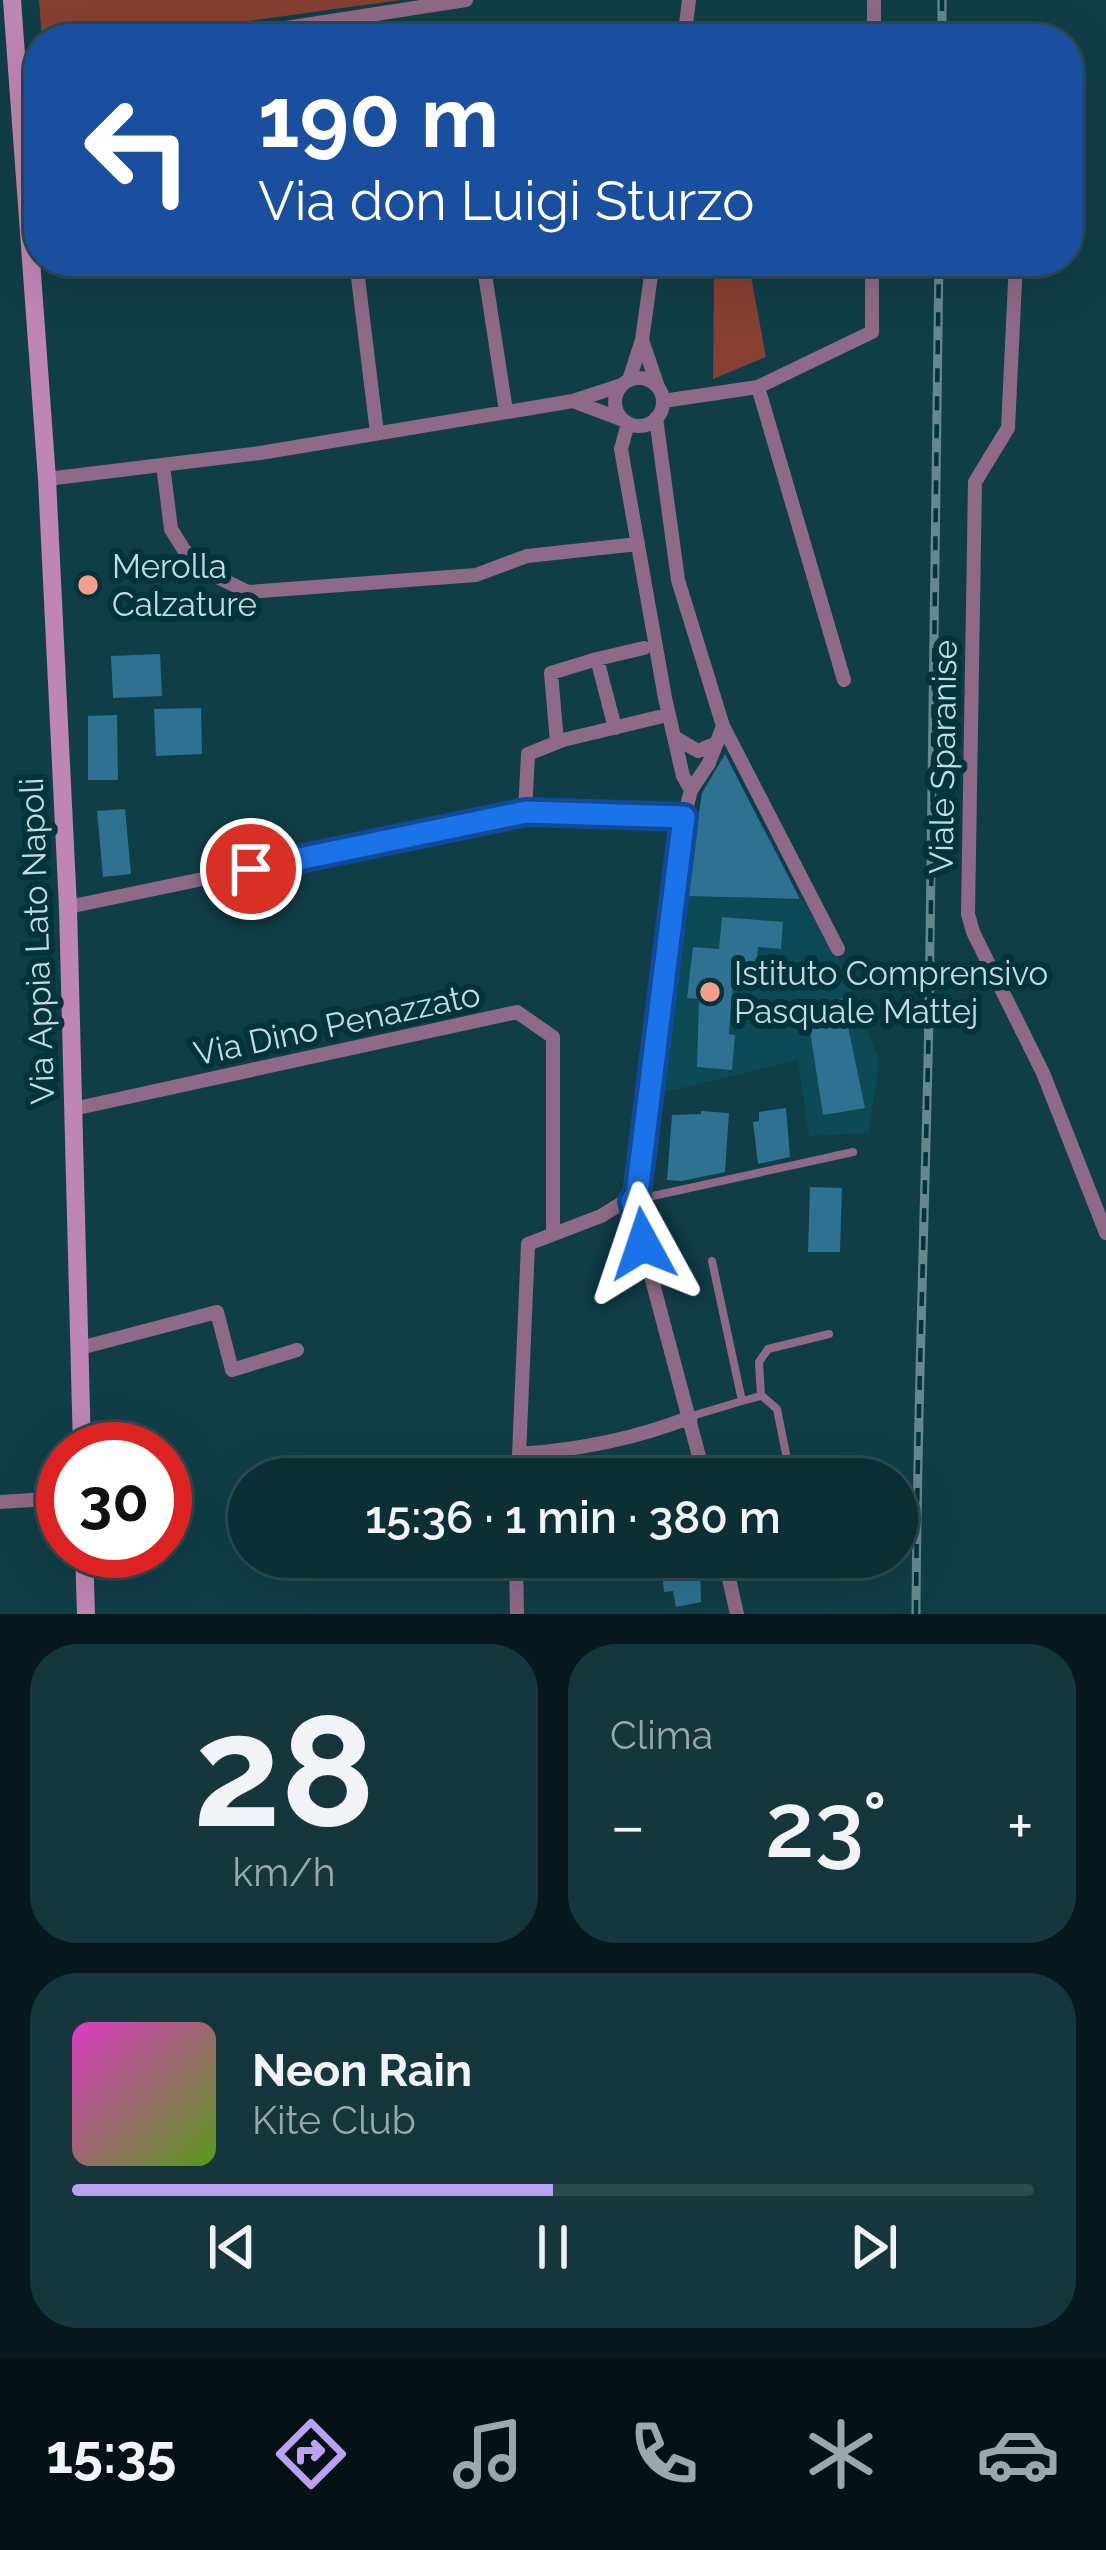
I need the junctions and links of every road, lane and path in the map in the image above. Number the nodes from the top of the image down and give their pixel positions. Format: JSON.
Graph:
{"nodes":[{"id":1,"x":12,"y":0,"type":"edge"},
{"id":2,"x":466,"y":0,"type":"edge"},
{"id":3,"x":311,"y":24,"type":"edge"},
{"id":4,"x":24,"y":68,"type":"edge"},
{"id":5,"x":15,"y":70,"type":"junction"},
{"id":6,"x":24,"y":185,"type":"edge"},
{"id":7,"x":31,"y":276,"type":"edge"},
{"id":8,"x":358,"y":276,"type":"edge"},
{"id":9,"x":485,"y":276,"type":"edge"},
{"id":10,"x":650,"y":276,"type":"edge"},
{"id":11,"x":872,"y":276,"type":"edge"},
{"id":12,"x":1015,"y":276,"type":"edge"},
{"id":13,"x":641,"y":340,"type":"junction"},
{"id":14,"x":625,"y":383,"type":"junction"},
{"id":15,"x":758,"y":387,"type":"junction"},
{"id":16,"x":660,"y":395,"type":"junction"},
{"id":17,"x":573,"y":401,"type":"junction"},
{"id":18,"x":506,"y":411,"type":"junction"},
{"id":19,"x":656,"y":418,"type":"junction"},
{"id":20,"x":625,"y":422,"type":"junction"},
{"id":21,"x":377,"y":433,"type":"junction"},
{"id":22,"x":163,"y":465,"type":"junction"},
{"id":23,"x":47,"y":479,"type":"junction"},
{"id":24,"x":638,"y":544,"type":"junction"},
{"id":25,"x":644,"y":647,"type":"dead end"},
{"id":26,"x":597,"y":658,"type":"junction"},
{"id":27,"x":844,"y":680,"type":"dead end"},
{"id":28,"x":659,"y":717,"type":"dead end"},
{"id":29,"x":723,"y":726,"type":"junction"},
{"id":30,"x":615,"y":728,"type":"junction"},
{"id":31,"x":676,"y":738,"type":"junction"},
{"id":32,"x":557,"y":742,"type":"junction"},
{"id":33,"x":717,"y":743,"type":"junction"},
{"id":34,"x":691,"y":790,"type":"junction"},
{"id":35,"x":526,"y":812,"type":"junction"},
{"id":36,"x":684,"y":817,"type":"junction"},
{"id":37,"x":68,"y":908,"type":"junction"},
{"id":38,"x":838,"y":949,"type":"dead end"},
{"id":39,"x":74,"y":1109,"type":"junction"},
{"id":40,"x":854,"y":1152,"type":"dead end"},
{"id":41,"x":634,"y":1197,"type":"junction"},
{"id":42,"x":1106,"y":1233,"type":"edge"},
{"id":43,"x":553,"y":1234,"type":"junction"},
{"id":44,"x":712,"y":1261,"type":"dead end"},
{"id":45,"x":829,"y":1334,"type":"dead end"},
{"id":46,"x":80,"y":1348,"type":"junction"},
{"id":47,"x":297,"y":1350,"type":"dead end"},
{"id":48,"x":761,"y":1396,"type":"junction"},
{"id":49,"x":742,"y":1401,"type":"junction"},
{"id":50,"x":691,"y":1417,"type":"junction"},
{"id":51,"x":81,"y":1422,"type":"edge"},
{"id":52,"x":520,"y":1454,"type":"junction"},
{"id":53,"x":786,"y":1454,"type":"dead end"},
{"id":54,"x":520,"y":1458,"type":"edge"},
{"id":55,"x":701,"y":1458,"type":"edge"},
{"id":56,"x":36,"y":1500,"type":"edge"},
{"id":57,"x":0,"y":1502,"type":"edge"},
{"id":58,"x":85,"y":1578,"type":"edge"},
{"id":59,"x":516,"y":1578,"type":"edge"},
{"id":60,"x":729,"y":1578,"type":"edge"},
{"id":61,"x":86,"y":1614,"type":"edge"},
{"id":62,"x":517,"y":1614,"type":"edge"},
{"id":63,"x":737,"y":1614,"type":"edge"}],
"edges":[{"from":1,"to":5,"type":"street","name":"Via Appia Lato Napoli"},
{"from":2,"to":3,"type":"street"},
{"from":4,"to":5,"type":"street"},
{"from":5,"to":6,"type":"street","name":"Via Appia Lato Napoli"},
{"from":7,"to":23,"type":"street","name":"Via Appia Lato Napoli"},
{"from":8,"to":21,"type":"street"},
{"from":9,"to":18,"type":"street"},
{"from":10,"to":13,"type":"street"},
{"from":11,"to":15,"type":"street"},
{"from":12,"to":42,"type":"street","name":"Viale Sparanise"},
{"from":13,"to":14,"type":"street"},
{"from":13,"to":16,"type":"street"},
{"from":14,"to":16,"type":"street"},
{"from":14,"to":17,"type":"street"},
{"from":14,"to":20,"type":"street"},
{"from":15,"to":16,"type":"street"},
{"from":15,"to":27,"type":"street"},
{"from":16,"to":19,"type":"street"},
{"from":17,"to":18,"type":"street"},
{"from":17,"to":20,"type":"street"},
{"from":18,"to":21,"type":"street"},
{"from":19,"to":20,"type":"street"},
{"from":19,"to":29,"type":"street"},
{"from":20,"to":24,"type":"street"},
{"from":21,"to":22,"type":"street"},
{"from":22,"to":23,"type":"street"},
{"from":22,"to":24,"type":"street"},
{"from":23,"to":37,"type":"street","name":"Via Appia Lato Napoli"},
{"from":24,"to":31,"type":"street"},
{"from":25,"to":26,"type":"street"},
{"from":26,"to":30,"type":"street"},
{"from":26,"to":32,"type":"street"},
{"from":28,"to":30,"type":"street"},
{"from":29,"to":33,"type":"street"},
{"from":29,"to":38,"type":"street"},
{"from":30,"to":32,"type":"street"},
{"from":31,"to":33,"type":"street"},
{"from":31,"to":34,"type":"street"},
{"from":32,"to":35,"type":"street"},
{"from":33,"to":34,"type":"street"},
{"from":34,"to":36,"type":"street"},
{"from":35,"to":36,"type":"street"},
{"from":35,"to":37,"type":"street"},
{"from":36,"to":41,"type":"street"},
{"from":37,"to":39,"type":"street","name":"Via Appia Lato Napoli"},
{"from":39,"to":43,"type":"street","name":"Via Dino Penazzato"},
{"from":39,"to":46,"type":"street","name":"Via Appia Lato Napoli"},
{"from":40,"to":41,"type":"lane"},
{"from":41,"to":43,"type":"street"},
{"from":41,"to":50,"type":"street"},
{"from":43,"to":52,"type":"street"},
{"from":44,"to":49,"type":"lane"},
{"from":45,"to":48,"type":"lane"},
{"from":46,"to":47,"type":"street"},
{"from":46,"to":51,"type":"street","name":"Via Appia Lato Napoli"},
{"from":48,"to":49,"type":"lane"},
{"from":48,"to":53,"type":"lane"},
{"from":49,"to":50,"type":"lane"},
{"from":50,"to":52,"type":"street"},
{"from":50,"to":55,"type":"street"},
{"from":52,"to":54,"type":"street"},
{"from":56,"to":57,"type":"street"},
{"from":58,"to":61,"type":"street"},
{"from":59,"to":62,"type":"street"},
{"from":60,"to":63,"type":"street"}]}
